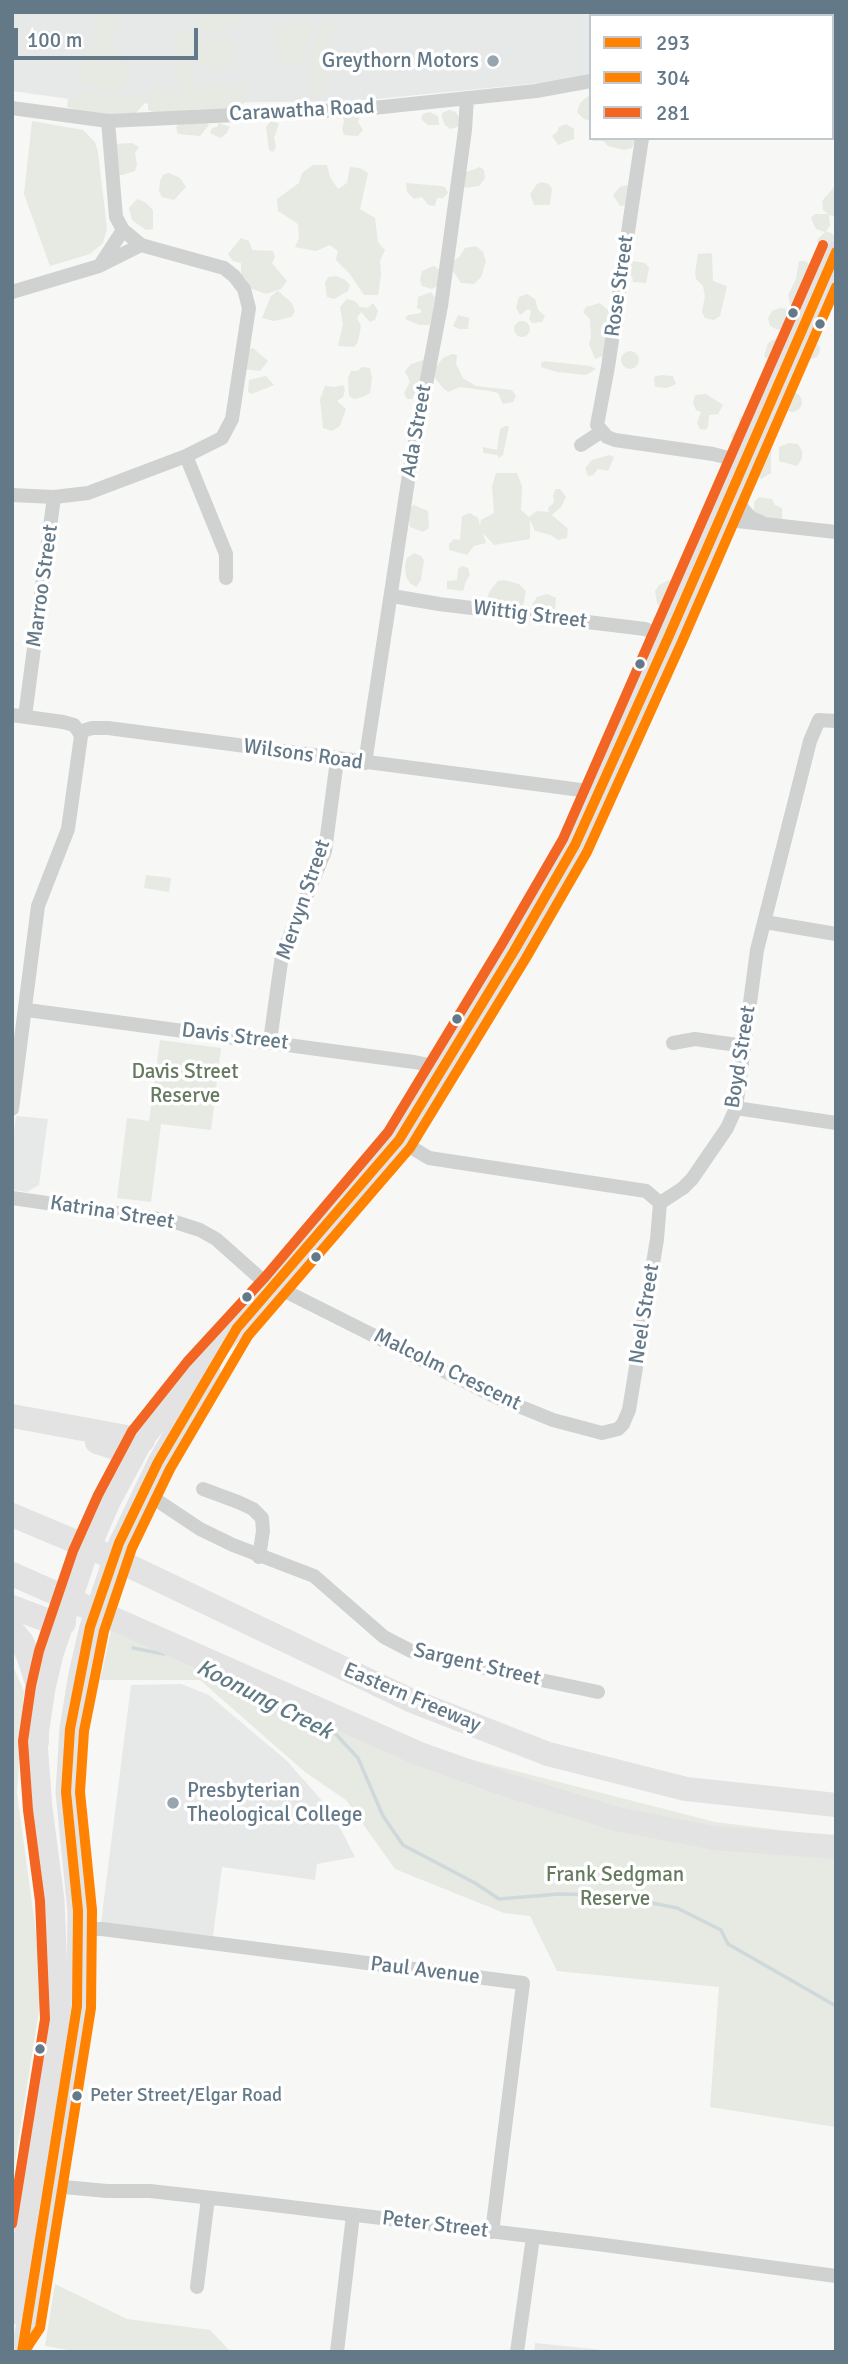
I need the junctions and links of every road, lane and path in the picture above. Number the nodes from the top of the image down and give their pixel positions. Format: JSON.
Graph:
{"nodes":[{"id":1,"x":589,"y":81,"type":"edge"},
{"id":2,"x":467,"y":98,"type":"junction"},
{"id":3,"x":12,"y":108,"type":"edge"},
{"id":4,"x":108,"y":121,"type":"junction"},
{"id":5,"x":642,"y":140,"type":"edge"},
{"id":6,"x":123,"y":230,"type":"junction"},
{"id":7,"x":141,"y":245,"type":"junction"},
{"id":8,"x":836,"y":251,"type":"edge"},
{"id":9,"x":99,"y":266,"type":"junction"},
{"id":10,"x":12,"y":292,"type":"edge"},
{"id":11,"x":601,"y":432,"type":"junction"},
{"id":12,"x":581,"y":445,"type":"dead end"},
{"id":13,"x":186,"y":456,"type":"junction"},
{"id":14,"x":740,"y":471,"type":"junction"},
{"id":15,"x":12,"y":495,"type":"edge"},
{"id":16,"x":54,"y":497,"type":"junction"},
{"id":17,"x":719,"y":519,"type":"junction"},
{"id":18,"x":762,"y":522,"type":"junction"},
{"id":19,"x":836,"y":532,"type":"edge"},
{"id":20,"x":226,"y":578,"type":"dead end"},
{"id":21,"x":392,"y":596,"type":"junction"},
{"id":22,"x":668,"y":638,"type":"junction"},
{"id":23,"x":19,"y":715,"type":"edge"},
{"id":24,"x":836,"y":721,"type":"edge"},
{"id":25,"x":79,"y":732,"type":"junction"},
{"id":26,"x":337,"y":760,"type":"junction"},
{"id":27,"x":365,"y":763,"type":"junction"},
{"id":28,"x":598,"y":796,"type":"junction"},
{"id":29,"x":765,"y":922,"type":"junction"},
{"id":30,"x":836,"y":934,"type":"edge"},
{"id":31,"x":26,"y":1010,"type":"junction"},
{"id":32,"x":271,"y":1041,"type":"junction"},
{"id":33,"x":673,"y":1043,"type":"dead end"},
{"id":34,"x":744,"y":1046,"type":"junction"},
{"id":35,"x":442,"y":1070,"type":"junction"},
{"id":36,"x":736,"y":1108,"type":"junction"},
{"id":37,"x":12,"y":1109,"type":"edge"},
{"id":38,"x":836,"y":1123,"type":"edge"},
{"id":39,"x":399,"y":1140,"type":"junction"},
{"id":40,"x":12,"y":1198,"type":"edge"},
{"id":41,"x":660,"y":1203,"type":"junction"},
{"id":42,"x":276,"y":1285,"type":"junction"},
{"id":43,"x":237,"y":1328,"type":"junction"},
{"id":44,"x":12,"y":1416,"type":"edge"},
{"id":45,"x":623,"y":1424,"type":"joint"},
{"id":46,"x":137,"y":1450,"type":"junction"},
{"id":47,"x":203,"y":1489,"type":"dead end"},
{"id":48,"x":143,"y":1491,"type":"junction"},
{"id":49,"x":12,"y":1515,"type":"edge"},
{"id":50,"x":259,"y":1557,"type":"junction"},
{"id":51,"x":12,"y":1574,"type":"edge"},
{"id":52,"x":12,"y":1606,"type":"edge"},
{"id":53,"x":74,"y":1620,"type":"junction"},
{"id":54,"x":12,"y":1630,"type":"edge"},
{"id":55,"x":598,"y":1692,"type":"dead end"},
{"id":56,"x":37,"y":1742,"type":"junction"},
{"id":57,"x":836,"y":1805,"type":"edge"},
{"id":58,"x":66,"y":1815,"type":"junction"},
{"id":59,"x":836,"y":1847,"type":"edge"},
{"id":60,"x":53,"y":1885,"type":"junction"},
{"id":61,"x":86,"y":1929,"type":"junction"},
{"id":62,"x":56,"y":1930,"type":"junction"},
{"id":63,"x":41,"y":2185,"type":"junction"},
{"id":64,"x":208,"y":2197,"type":"junction"},
{"id":65,"x":353,"y":2215,"type":"junction"},
{"id":66,"x":492,"y":2232,"type":"junction"},
{"id":67,"x":533,"y":2237,"type":"junction"},
{"id":68,"x":836,"y":2276,"type":"edge"},
{"id":69,"x":197,"y":2287,"type":"dead end"},
{"id":70,"x":17,"y":2320,"type":"edge"},
{"id":71,"x":12,"y":2345,"type":"edge"},
{"id":72,"x":22,"y":2352,"type":"edge"},
{"id":73,"x":337,"y":2352,"type":"edge"},
{"id":74,"x":517,"y":2352,"type":"edge"}],
"edges":[{"from":1,"to":2,"type":"street","name":"Carawatha Road"},
{"from":2,"to":4,"type":"street","name":"Carawatha Road"},
{"from":2,"to":21,"type":"street","name":"Ada Street"},
{"from":3,"to":4,"type":"street","name":"Carawatha Road"},
{"from":4,"to":6,"type":"street"},
{"from":5,"to":11,"type":"street","name":"Rose Street"},
{"from":6,"to":7,"type":"street"},
{"from":6,"to":9,"type":"street"},
{"from":7,"to":9,"type":"street"},
{"from":7,"to":13,"type":"street"},
{"from":8,"to":14,"type":"main road"},
{"from":9,"to":10,"type":"street"},
{"from":11,"to":12,"type":"street"},
{"from":11,"to":14,"type":"street"},
{"from":13,"to":16,"type":"street"},
{"from":13,"to":20,"type":"street"},
{"from":14,"to":17,"type":"main road"},
{"from":14,"to":18,"type":"street"},
{"from":15,"to":16,"type":"street"},
{"from":16,"to":23,"type":"street","name":"Marroo Street"},
{"from":17,"to":18,"type":"street"},
{"from":17,"to":22,"type":"main road"},
{"from":18,"to":19,"type":"street"},
{"from":21,"to":22,"type":"street","name":"Wittig Street"},
{"from":21,"to":27,"type":"street","name":"Ada Street"},
{"from":22,"to":28,"type":"main road"},
{"from":23,"to":25,"type":"street","name":"Wilsons Road"},
{"from":24,"to":29,"type":"street","name":"Boyd Street"},
{"from":25,"to":26,"type":"street","name":"Wilsons Road"},
{"from":25,"to":31,"type":"street"},
{"from":26,"to":27,"type":"street","name":"Wilsons Road"},
{"from":26,"to":32,"type":"street","name":"Mervyn Street"},
{"from":27,"to":28,"type":"street","name":"Wilsons Road"},
{"from":28,"to":35,"type":"main road"},
{"from":29,"to":30,"type":"street"},
{"from":29,"to":34,"type":"street","name":"Boyd Street"},
{"from":31,"to":32,"type":"street","name":"Davis Street"},
{"from":31,"to":37,"type":"street"},
{"from":32,"to":35,"type":"street","name":"Davis Street"},
{"from":33,"to":34,"type":"street"},
{"from":34,"to":36,"type":"street","name":"Boyd Street"},
{"from":35,"to":39,"type":"main road"},
{"from":36,"to":38,"type":"street"},
{"from":36,"to":41,"type":"street","name":"Boyd Street"},
{"from":39,"to":41,"type":"street"},
{"from":39,"to":42,"type":"main road"},
{"from":40,"to":42,"type":"street","name":"Katrina Street"},
{"from":41,"to":45,"type":"street","name":"Neel Street"},
{"from":42,"to":43,"type":"main road"},
{"from":42,"to":45,"type":"street","name":"Malcolm Crescent"},
{"from":43,"to":46,"type":"main road"},
{"from":43,"to":48,"type":"main road"},
{"from":44,"to":46,"type":"highway"},
{"from":46,"to":48,"type":"main road"},
{"from":46,"to":53,"type":"main road"},
{"from":47,"to":50,"type":"street"},
{"from":48,"to":50,"type":"street","name":"Sargent Street"},
{"from":48,"to":53,"type":"main road"},
{"from":49,"to":57,"type":"highway","name":"Eastern Freeway"},
{"from":50,"to":55,"type":"street","name":"Sargent Street"},
{"from":51,"to":59,"type":"highway"},
{"from":52,"to":53,"type":"highway"},
{"from":53,"to":56,"type":"main road"},
{"from":53,"to":58,"type":"main road"},
{"from":54,"to":56,"type":"highway"},
{"from":56,"to":60,"type":"main road"},
{"from":58,"to":60,"type":"main road"},
{"from":58,"to":61,"type":"main road"},
{"from":60,"to":62,"type":"main road"},
{"from":61,"to":62,"type":"main road"},
{"from":61,"to":63,"type":"main road"},
{"from":61,"to":66,"type":"street","name":"Paul Avenue"},
{"from":62,"to":63,"type":"main road"},
{"from":63,"to":64,"type":"street","name":"Peter Street"},
{"from":63,"to":70,"type":"main road"},
{"from":64,"to":65,"type":"street","name":"Peter Street"},
{"from":64,"to":69,"type":"street"},
{"from":65,"to":66,"type":"street","name":"Peter Street"},
{"from":65,"to":73,"type":"street"},
{"from":66,"to":67,"type":"street","name":"Peter Street"},
{"from":67,"to":68,"type":"street","name":"Peter Street"},
{"from":67,"to":74,"type":"street"},
{"from":70,"to":71,"type":"main road"},
{"from":70,"to":72,"type":"main road"}]}
